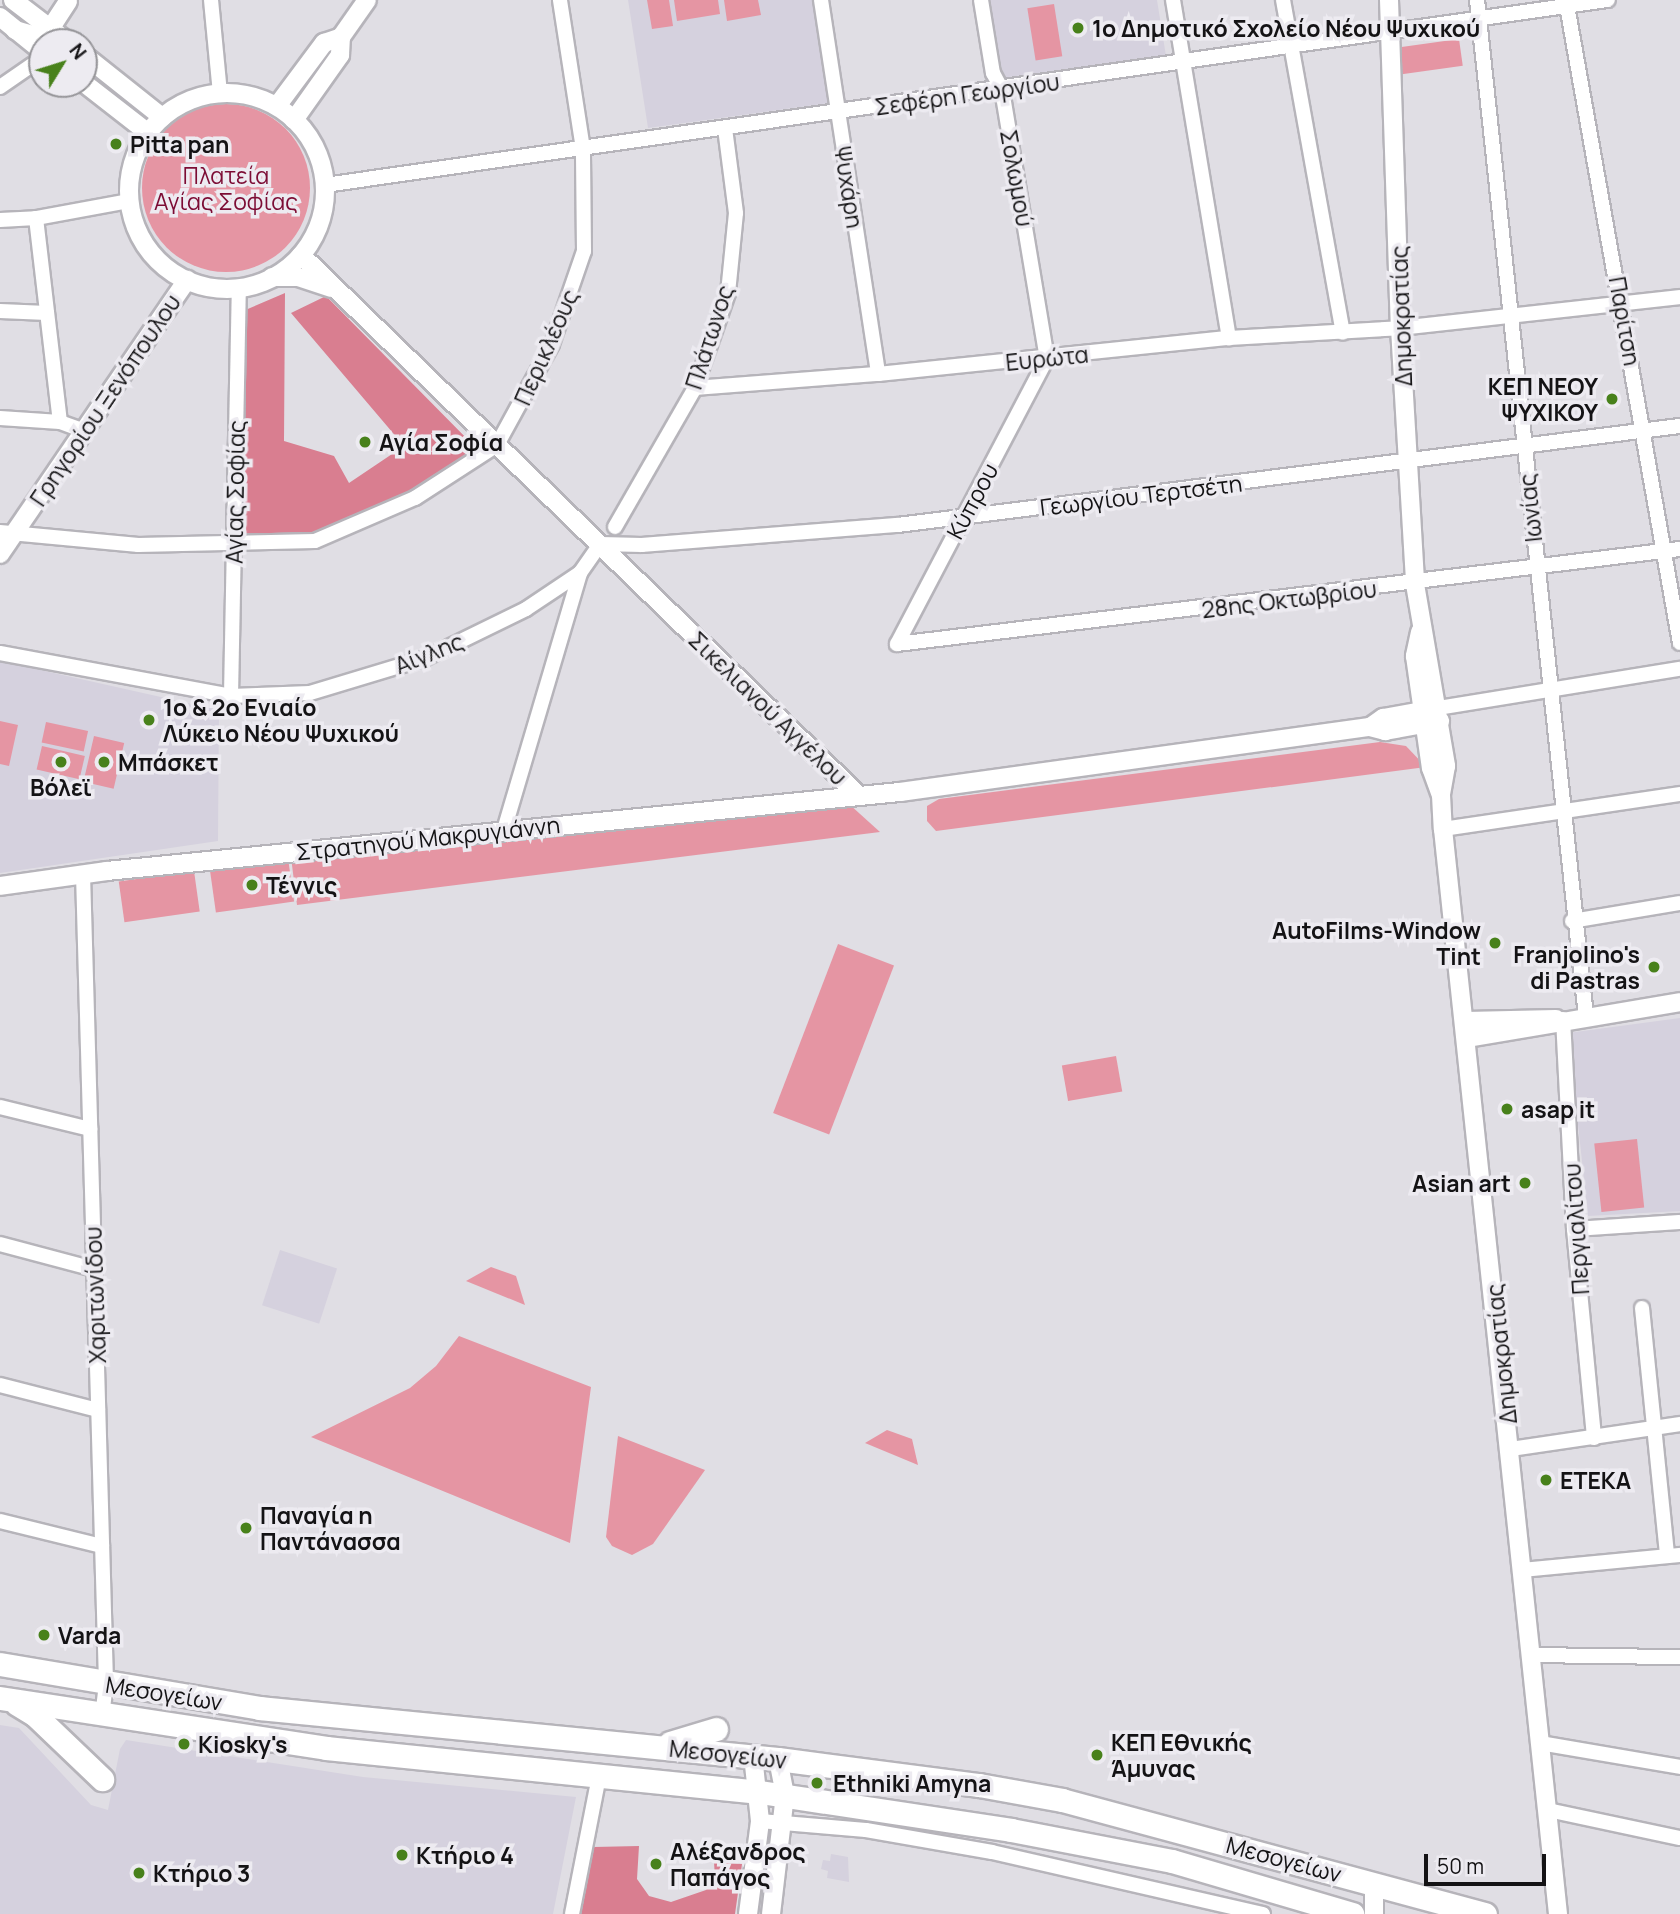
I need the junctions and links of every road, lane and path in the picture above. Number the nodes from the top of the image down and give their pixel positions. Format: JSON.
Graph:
{"nodes":[{"id":1,"x":13,"y":0,"type":"edge"},
{"id":2,"x":68,"y":0,"type":"edge"},
{"id":3,"x":211,"y":0,"type":"edge"},
{"id":4,"x":367,"y":0,"type":"edge"},
{"id":5,"x":560,"y":0,"type":"edge"},
{"id":6,"x":821,"y":0,"type":"edge"},
{"id":7,"x":981,"y":0,"type":"edge"},
{"id":8,"x":1173,"y":0,"type":"edge"},
{"id":9,"x":1283,"y":0,"type":"edge"},
{"id":10,"x":1389,"y":0,"type":"edge"},
{"id":11,"x":1477,"y":0,"type":"edge"},
{"id":12,"x":1608,"y":0,"type":"edge"},
{"id":13,"x":1567,"y":3,"type":"edge"},
{"id":14,"x":0,"y":17,"type":"edge"},
{"id":15,"x":1480,"y":20,"type":"junction"},
{"id":16,"x":49,"y":28,"type":"edge"},
{"id":17,"x":51,"y":28,"type":"edge"},
{"id":18,"x":72,"y":28,"type":"edge"},
{"id":19,"x":15,"y":30,"type":"junction"},
{"id":20,"x":1392,"y":32,"type":"junction"},
{"id":21,"x":28,"y":34,"type":"edge"},
{"id":22,"x":341,"y":37,"type":"junction"},
{"id":23,"x":28,"y":40,"type":"edge"},
{"id":24,"x":1291,"y":47,"type":"junction"},
{"id":25,"x":1184,"y":64,"type":"junction"},
{"id":26,"x":98,"y":66,"type":"edge"},
{"id":27,"x":28,"y":68,"type":"edge"},
{"id":28,"x":0,"y":87,"type":"edge"},
{"id":29,"x":1002,"y":90,"type":"junction"},
{"id":30,"x":220,"y":93,"type":"junction"},
{"id":31,"x":98,"y":94,"type":"edge"},
{"id":32,"x":277,"y":106,"type":"junction"},
{"id":33,"x":838,"y":112,"type":"junction"},
{"id":34,"x":162,"y":117,"type":"junction"},
{"id":35,"x":294,"y":120,"type":"junction"},
{"id":36,"x":725,"y":128,"type":"junction"},
{"id":37,"x":148,"y":132,"type":"junction"},
{"id":38,"x":583,"y":149,"type":"junction"},
{"id":39,"x":325,"y":185,"type":"junction"},
{"id":40,"x":129,"y":201,"type":"junction"},
{"id":41,"x":36,"y":218,"type":"junction"},
{"id":42,"x":0,"y":220,"type":"edge"},
{"id":43,"x":301,"y":255,"type":"junction"},
{"id":44,"x":272,"y":277,"type":"junction"},
{"id":45,"x":187,"y":280,"type":"junction"},
{"id":46,"x":239,"y":288,"type":"junction"},
{"id":47,"x":337,"y":290,"type":"junction"},
{"id":48,"x":1680,"y":298,"type":"edge"},
{"id":49,"x":1622,"y":306,"type":"junction"},
{"id":50,"x":0,"y":311,"type":"edge"},
{"id":51,"x":47,"y":313,"type":"junction"},
{"id":52,"x":1508,"y":317,"type":"junction"},
{"id":53,"x":1400,"y":328,"type":"junction"},
{"id":54,"x":1343,"y":332,"type":"junction"},
{"id":55,"x":1229,"y":338,"type":"junction"},
{"id":56,"x":1047,"y":358,"type":"junction"},
{"id":57,"x":878,"y":374,"type":"junction"},
{"id":58,"x":695,"y":388,"type":"junction"},
{"id":59,"x":0,"y":418,"type":"edge"},
{"id":60,"x":60,"y":422,"type":"junction"},
{"id":61,"x":1680,"y":426,"type":"edge"},
{"id":62,"x":82,"y":430,"type":"junction"},
{"id":63,"x":1644,"y":430,"type":"junction"},
{"id":64,"x":497,"y":445,"type":"junction"},
{"id":65,"x":1524,"y":448,"type":"junction"},
{"id":66,"x":1408,"y":461,"type":"junction"},
{"id":67,"x":964,"y":517,"type":"junction"},
{"id":68,"x":615,"y":527,"type":"dead end"},
{"id":69,"x":7,"y":532,"type":"edge"},
{"id":70,"x":600,"y":544,"type":"junction"},
{"id":71,"x":234,"y":545,"type":"junction"},
{"id":72,"x":1673,"y":550,"type":"edge"},
{"id":73,"x":1,"y":551,"type":"edge"},
{"id":74,"x":1536,"y":569,"type":"junction"},
{"id":75,"x":580,"y":573,"type":"junction"},
{"id":76,"x":1415,"y":584,"type":"junction"},
{"id":77,"x":1680,"y":643,"type":"edge"},
{"id":78,"x":897,"y":644,"type":"joint"},
{"id":79,"x":0,"y":653,"type":"edge"},
{"id":80,"x":1680,"y":669,"type":"edge"},
{"id":81,"x":1551,"y":691,"type":"junction"},
{"id":82,"x":230,"y":696,"type":"junction"},
{"id":83,"x":1431,"y":716,"type":"junction"},
{"id":84,"x":856,"y":793,"type":"junction"},
{"id":85,"x":1680,"y":794,"type":"edge"},
{"id":86,"x":1561,"y":813,"type":"junction"},
{"id":87,"x":1443,"y":829,"type":"junction"},
{"id":88,"x":504,"y":830,"type":"junction"},
{"id":89,"x":83,"y":874,"type":"junction"},
{"id":90,"x":0,"y":886,"type":"edge"},
{"id":91,"x":1680,"y":903,"type":"edge"},
{"id":92,"x":1572,"y":921,"type":"junction"},
{"id":93,"x":1680,"y":1002,"type":"edge"},
{"id":94,"x":1586,"y":1017,"type":"junction"},
{"id":95,"x":1563,"y":1019,"type":"junction"},
{"id":96,"x":1467,"y":1030,"type":"junction"},
{"id":97,"x":0,"y":1107,"type":"edge"},
{"id":98,"x":90,"y":1129,"type":"junction"},
{"id":99,"x":1680,"y":1222,"type":"edge"},
{"id":100,"x":1574,"y":1229,"type":"junction"},
{"id":101,"x":0,"y":1244,"type":"edge"},
{"id":102,"x":94,"y":1269,"type":"junction"},
{"id":103,"x":1642,"y":1308,"type":"dead end"},
{"id":104,"x":0,"y":1385,"type":"edge"},
{"id":105,"x":98,"y":1410,"type":"junction"},
{"id":106,"x":1680,"y":1424,"type":"edge"},
{"id":107,"x":1652,"y":1429,"type":"junction"},
{"id":108,"x":1594,"y":1438,"type":"junction"},
{"id":109,"x":1511,"y":1449,"type":"junction"},
{"id":110,"x":0,"y":1521,"type":"edge"},
{"id":111,"x":102,"y":1546,"type":"junction"},
{"id":112,"x":1673,"y":1556,"type":"edge"},
{"id":113,"x":1521,"y":1570,"type":"junction"},
{"id":114,"x":1529,"y":1655,"type":"junction"},
{"id":115,"x":1680,"y":1657,"type":"edge"},
{"id":116,"x":0,"y":1664,"type":"edge"},
{"id":117,"x":106,"y":1684,"type":"junction"},
{"id":118,"x":6,"y":1699,"type":"edge"},
{"id":119,"x":102,"y":1716,"type":"junction"},
{"id":120,"x":716,"y":1729,"type":"dead end"},
{"id":121,"x":1540,"y":1743,"type":"junction"},
{"id":122,"x":643,"y":1746,"type":"junction"},
{"id":123,"x":753,"y":1756,"type":"junction"},
{"id":124,"x":778,"y":1759,"type":"junction"},
{"id":125,"x":1680,"y":1767,"type":"edge"},
{"id":126,"x":599,"y":1776,"type":"junction"},
{"id":127,"x":102,"y":1779,"type":"dead end"},
{"id":128,"x":760,"y":1792,"type":"junction"},
{"id":129,"x":785,"y":1795,"type":"junction"},
{"id":130,"x":1548,"y":1810,"type":"junction"},
{"id":131,"x":760,"y":1821,"type":"junction"},
{"id":132,"x":783,"y":1822,"type":"junction"},
{"id":133,"x":1680,"y":1838,"type":"edge"},
{"id":134,"x":1374,"y":1883,"type":"junction"},
{"id":135,"x":572,"y":1914,"type":"edge"},
{"id":136,"x":748,"y":1914,"type":"edge"},
{"id":137,"x":771,"y":1914,"type":"edge"},
{"id":138,"x":1263,"y":1914,"type":"edge"},
{"id":139,"x":1352,"y":1914,"type":"edge"},
{"id":140,"x":1374,"y":1914,"type":"edge"},
{"id":141,"x":1485,"y":1914,"type":"edge"},
{"id":142,"x":1558,"y":1914,"type":"edge"}],
"edges":[{"from":1,"to":16,"type":"street"},
{"from":2,"to":17,"type":"street"},
{"from":2,"to":18,"type":"street"},
{"from":3,"to":30,"type":"street"},
{"from":4,"to":22,"type":"street"},
{"from":5,"to":38,"type":"street","name":"Περικλέους"},
{"from":6,"to":33,"type":"street","name":"Ψυχάρη"},
{"from":7,"to":29,"type":"street","name":"Σολωμού"},
{"from":8,"to":25,"type":"street"},
{"from":9,"to":24,"type":"street"},
{"from":10,"to":20,"type":"street","name":"Δημοκρατίας"},
{"from":11,"to":15,"type":"street","name":"Ιωνίας"},
{"from":12,"to":13,"type":"street","name":"Σεφέρη Γεωργίου"},
{"from":13,"to":15,"type":"street","name":"Σεφέρη Γεωργίου"},
{"from":13,"to":49,"type":"street","name":"Παρίτση"},
{"from":14,"to":19,"type":"street"},
{"from":15,"to":20,"type":"street","name":"Σεφέρη Γεωργίου"},
{"from":15,"to":52,"type":"street","name":"Ιωνίας"},
{"from":19,"to":21,"type":"street"},
{"from":19,"to":23,"type":"street"},
{"from":20,"to":24,"type":"street","name":"Σεφέρη Γεωργίου"},
{"from":20,"to":53,"type":"street","name":"Δημοκρατίας"},
{"from":22,"to":32,"type":"street"},
{"from":22,"to":35,"type":"street"},
{"from":24,"to":25,"type":"street","name":"Σεφέρη Γεωργίου"},
{"from":24,"to":54,"type":"street"},
{"from":25,"to":29,"type":"street","name":"Σεφέρη Γεωργίου"},
{"from":25,"to":55,"type":"street"},
{"from":26,"to":34,"type":"street"},
{"from":27,"to":28,"type":"street"},
{"from":29,"to":33,"type":"street","name":"Σεφέρη Γεωργίου"},
{"from":29,"to":56,"type":"street","name":"Σολωμού"},
{"from":30,"to":32,"type":"street"},
{"from":30,"to":34,"type":"street"},
{"from":31,"to":37,"type":"street"},
{"from":32,"to":35,"type":"street"},
{"from":33,"to":36,"type":"street","name":"Σεφέρη Γεωργίου"},
{"from":33,"to":57,"type":"street","name":"Ψυχάρη"},
{"from":34,"to":37,"type":"street"},
{"from":35,"to":39,"type":"street"},
{"from":36,"to":38,"type":"street","name":"Σεφέρη Γεωργίου"},
{"from":36,"to":58,"type":"street","name":"Πλάτωνος"},
{"from":37,"to":40,"type":"street"},
{"from":38,"to":39,"type":"street","name":"Σεφέρη Γεωργίου"},
{"from":38,"to":64,"type":"street","name":"Περικλέους"},
{"from":39,"to":43,"type":"street"},
{"from":40,"to":41,"type":"street"},
{"from":40,"to":45,"type":"street"},
{"from":41,"to":42,"type":"street"},
{"from":41,"to":51,"type":"street"},
{"from":43,"to":44,"type":"street"},
{"from":43,"to":47,"type":"street","name":"Σικελιανού Αγγέλου"},
{"from":44,"to":46,"type":"street"},
{"from":44,"to":47,"type":"street","name":"Σικελιανού Αγγέλου"},
{"from":45,"to":46,"type":"street"},
{"from":45,"to":62,"type":"street","name":"Γρηγορίου Ξενόπουλου"},
{"from":46,"to":71,"type":"street","name":"Αγίας Σοφίας"},
{"from":47,"to":64,"type":"street","name":"Σικελιανού Αγγέλου"},
{"from":48,"to":49,"type":"street","name":"Ευρώτα"},
{"from":49,"to":52,"type":"street","name":"Ευρώτα"},
{"from":49,"to":63,"type":"street","name":"Παρίτση"},
{"from":50,"to":51,"type":"street"},
{"from":51,"to":60,"type":"street"},
{"from":52,"to":53,"type":"street","name":"Ευρώτα"},
{"from":52,"to":65,"type":"street","name":"Ιωνίας"},
{"from":53,"to":54,"type":"street","name":"Ευρώτα"},
{"from":53,"to":66,"type":"street","name":"Δημοκρατίας"},
{"from":54,"to":55,"type":"street","name":"Ευρώτα"},
{"from":55,"to":56,"type":"street","name":"Ευρώτα"},
{"from":56,"to":57,"type":"street","name":"Ευρώτα"},
{"from":56,"to":67,"type":"street","name":"Κύπρου"},
{"from":57,"to":58,"type":"street","name":"Ευρώτα"},
{"from":58,"to":68,"type":"street","name":"Πλάτωνος"},
{"from":59,"to":60,"type":"street"},
{"from":60,"to":62,"type":"street"},
{"from":61,"to":63,"type":"street","name":"Γεωργίου Τερτσέτη"},
{"from":62,"to":69,"type":"street","name":"Γρηγορίου Ξενόπουλου"},
{"from":63,"to":65,"type":"street","name":"Γεωργίου Τερτσέτη"},
{"from":63,"to":72,"type":"street","name":"Παρίτση"},
{"from":64,"to":70,"type":"street","name":"Σικελιανού Αγγέλου"},
{"from":64,"to":71,"type":"street","name":"Περικλέους"},
{"from":65,"to":66,"type":"street","name":"Γεωργίου Τερτσέτη"},
{"from":65,"to":74,"type":"street","name":"Ιωνίας"},
{"from":66,"to":67,"type":"street","name":"Γεωργίου Τερτσέτη"},
{"from":66,"to":76,"type":"street","name":"Δημοκρατίας"},
{"from":67,"to":70,"type":"street","name":"Γεωργίου Τερτσέτη"},
{"from":67,"to":78,"type":"street","name":"Κύπρου"},
{"from":69,"to":71,"type":"street","name":"Περικλέους"},
{"from":69,"to":73,"type":"street","name":"Γρηγορίου Ξενόπουλου"},
{"from":70,"to":75,"type":"street","name":"Αίγλης"},
{"from":70,"to":84,"type":"street","name":"Σικελιανού Αγγέλου"},
{"from":71,"to":82,"type":"street","name":"Αγίας Σοφίας"},
{"from":72,"to":74,"type":"street","name":"28ης Οκτωβρίου"},
{"from":72,"to":77,"type":"street","name":"Παρίτση"},
{"from":74,"to":76,"type":"street","name":"28ης Οκτωβρίου"},
{"from":74,"to":81,"type":"street","name":"Ιωνίας"},
{"from":75,"to":82,"type":"street","name":"Αίγλης"},
{"from":75,"to":88,"type":"street"},
{"from":76,"to":78,"type":"street","name":"28ης Οκτωβρίου"},
{"from":76,"to":83,"type":"street","name":"Δημοκρατίας"},
{"from":79,"to":82,"type":"street","name":"Αίγλης"},
{"from":80,"to":81,"type":"street"},
{"from":81,"to":83,"type":"street"},
{"from":81,"to":86,"type":"street","name":"Ιωνίας"},
{"from":83,"to":84,"type":"street","name":"Σικελιανού Αγγέλου"},
{"from":83,"to":87,"type":"street","name":"Δημοκρατίας"},
{"from":84,"to":88,"type":"street","name":"Στρατηγού Μακρυγιάννη"},
{"from":85,"to":86,"type":"street"},
{"from":86,"to":87,"type":"street"},
{"from":86,"to":92,"type":"street","name":"Ιωνίας"},
{"from":87,"to":96,"type":"street","name":"Δημοκρατίας"},
{"from":88,"to":89,"type":"street","name":"Στρατηγού Μακρυγιάννη"},
{"from":89,"to":90,"type":"street","name":"Στρατηγού Μακρυγιάννη"},
{"from":89,"to":98,"type":"street","name":"Χαριτωνίδου"},
{"from":91,"to":92,"type":"street"},
{"from":92,"to":94,"type":"street","name":"Ιωνίας"},
{"from":93,"to":94,"type":"street"},
{"from":94,"to":95,"type":"street"},
{"from":95,"to":96,"type":"street"},
{"from":95,"to":100,"type":"street","name":"Περγιαλίτου"},
{"from":96,"to":109,"type":"street","name":"Δημοκρατίας"},
{"from":97,"to":98,"type":"street"},
{"from":98,"to":102,"type":"street","name":"Χαριτωνίδου"},
{"from":99,"to":100,"type":"street"},
{"from":100,"to":108,"type":"street","name":"Περγιαλίτου"},
{"from":101,"to":102,"type":"street"},
{"from":102,"to":105,"type":"street","name":"Χαριτωνίδου"},
{"from":103,"to":107,"type":"street"},
{"from":104,"to":105,"type":"street"},
{"from":105,"to":111,"type":"street","name":"Χαριτωνίδου"},
{"from":106,"to":107,"type":"street"},
{"from":107,"to":108,"type":"street"},
{"from":107,"to":112,"type":"street"},
{"from":108,"to":109,"type":"street"},
{"from":109,"to":113,"type":"street","name":"Δημοκρατίας"},
{"from":110,"to":111,"type":"street"},
{"from":111,"to":117,"type":"street","name":"Χαριτωνίδου"},
{"from":112,"to":113,"type":"street"},
{"from":113,"to":114,"type":"street","name":"Δημοκρατίας"},
{"from":114,"to":115,"type":"street"},
{"from":114,"to":121,"type":"street","name":"Δημοκρατίας"},
{"from":116,"to":117,"type":"main road","name":"Μεσογείων"},
{"from":117,"to":119,"type":"street","name":"Χαριτωνίδου"},
{"from":117,"to":122,"type":"main road","name":"Μεσογείων"},
{"from":118,"to":119,"type":"main road","name":"Μεσογείων"},
{"from":118,"to":127,"type":"main road"},
{"from":119,"to":126,"type":"main road","name":"Μεσογείων"},
{"from":120,"to":122,"type":"main road"},
{"from":121,"to":125,"type":"street"},
{"from":121,"to":130,"type":"street","name":"Δημοκρατίας"},
{"from":122,"to":123,"type":"main road","name":"Μεσογείων"},
{"from":123,"to":124,"type":"main road","name":"Μεσογείων"},
{"from":123,"to":128,"type":"street"},
{"from":124,"to":129,"type":"street"},
{"from":124,"to":134,"type":"main road","name":"Μεσογείων"},
{"from":126,"to":128,"type":"main road","name":"Μεσογείων"},
{"from":126,"to":135,"type":"street"},
{"from":128,"to":129,"type":"main road","name":"Μεσογείων"},
{"from":128,"to":131,"type":"street"},
{"from":129,"to":132,"type":"street"},
{"from":129,"to":139,"type":"main road","name":"Μεσογείων"},
{"from":130,"to":133,"type":"street"},
{"from":130,"to":142,"type":"street","name":"Δημοκρατίας"},
{"from":131,"to":132,"type":"street"},
{"from":131,"to":136,"type":"street"},
{"from":132,"to":137,"type":"street"},
{"from":132,"to":138,"type":"street"},
{"from":134,"to":140,"type":"street"},
{"from":134,"to":141,"type":"main road","name":"Μεσογείων"}]}
